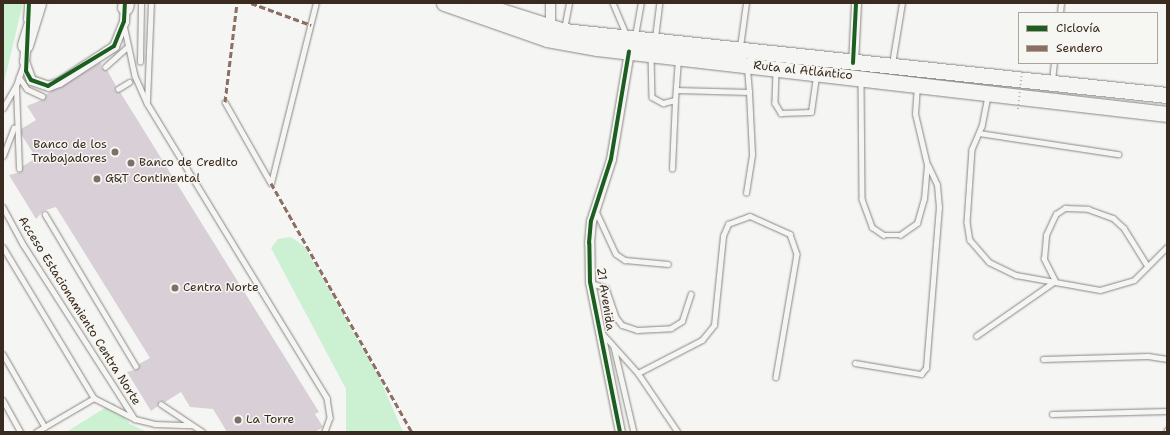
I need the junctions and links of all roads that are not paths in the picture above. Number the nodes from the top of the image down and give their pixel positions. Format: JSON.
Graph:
{"nodes":[{"id":1,"x":29,"y":3,"type":"edge"},
{"id":2,"x":38,"y":3,"type":"edge"},
{"id":3,"x":141,"y":3,"type":"edge"},
{"id":4,"x":151,"y":3,"type":"edge"},
{"id":5,"x":316,"y":3,"type":"edge"},
{"id":6,"x":444,"y":3,"type":"edge"},
{"id":7,"x":476,"y":3,"type":"edge"},
{"id":8,"x":550,"y":3,"type":"edge"},
{"id":9,"x":569,"y":3,"type":"edge"},
{"id":10,"x":613,"y":3,"type":"edge"},
{"id":11,"x":641,"y":3,"type":"edge"},
{"id":12,"x":659,"y":3,"type":"edge"},
{"id":13,"x":746,"y":3,"type":"edge"},
{"id":14,"x":856,"y":3,"type":"edge"},
{"id":15,"x":902,"y":3,"type":"edge"},
{"id":16,"x":125,"y":8,"type":"edge"},
{"id":17,"x":557,"y":29,"type":"junction"},
{"id":18,"x":631,"y":44,"type":"junction"},
{"id":19,"x":26,"y":45,"type":"junction"},
{"id":20,"x":128,"y":46,"type":"junction"},
{"id":21,"x":653,"y":48,"type":"junction"},
{"id":22,"x":740,"y":51,"type":"junction"},
{"id":23,"x":678,"y":58,"type":"junction"},
{"id":24,"x":24,"y":61,"type":"junction"},
{"id":25,"x":140,"y":62,"type":"dead end"},
{"id":26,"x":853,"y":63,"type":"junction"},
{"id":27,"x":747,"y":64,"type":"junction"},
{"id":28,"x":1054,"y":64,"type":"edge"},
{"id":29,"x":105,"y":67,"type":"dead end"},
{"id":30,"x":892,"y":67,"type":"junction"},
{"id":31,"x":776,"y":68,"type":"junction"},
{"id":32,"x":816,"y":72,"type":"junction"},
{"id":33,"x":19,"y":77,"type":"junction"},
{"id":34,"x":861,"y":77,"type":"junction"},
{"id":35,"x":129,"y":82,"type":"dead end"},
{"id":36,"x":1051,"y":83,"type":"junction"},
{"id":37,"x":917,"y":84,"type":"junction"},
{"id":38,"x":16,"y":86,"type":"junction"},
{"id":39,"x":118,"y":89,"type":"dead end"},
{"id":40,"x":676,"y":90,"type":"junction"},
{"id":41,"x":749,"y":92,"type":"junction"},
{"id":42,"x":988,"y":92,"type":"junction"},
{"id":43,"x":1167,"y":95,"type":"edge"},
{"id":44,"x":42,"y":96,"type":"dead end"},
{"id":45,"x":675,"y":100,"type":"junction"},
{"id":46,"x":225,"y":102,"type":"dead end"},
{"id":47,"x":147,"y":103,"type":"junction"},
{"id":48,"x":3,"y":108,"type":"edge"},
{"id":49,"x":1167,"y":114,"type":"edge"},
{"id":50,"x":15,"y":125,"type":"junction"},
{"id":51,"x":979,"y":133,"type":"junction"},
{"id":52,"x":1118,"y":154,"type":"dead end"},
{"id":53,"x":3,"y":156,"type":"edge"},
{"id":54,"x":927,"y":165,"type":"junction"},
{"id":55,"x":19,"y":169,"type":"dead end"},
{"id":56,"x":672,"y":169,"type":"dead end"},
{"id":57,"x":746,"y":193,"type":"dead end"},
{"id":58,"x":3,"y":207,"type":"edge"},
{"id":59,"x":595,"y":210,"type":"junction"},
{"id":60,"x":45,"y":214,"type":"dead end"},
{"id":61,"x":1167,"y":247,"type":"edge"},
{"id":62,"x":3,"y":248,"type":"edge"},
{"id":63,"x":668,"y":264,"type":"dead end"},
{"id":64,"x":1147,"y":265,"type":"junction"},
{"id":65,"x":1055,"y":281,"type":"junction"},
{"id":66,"x":590,"y":282,"type":"junction"},
{"id":67,"x":690,"y":294,"type":"dead end"},
{"id":68,"x":599,"y":328,"type":"junction"},
{"id":69,"x":976,"y":336,"type":"dead end"},
{"id":70,"x":613,"y":346,"type":"junction"},
{"id":71,"x":3,"y":354,"type":"edge"},
{"id":72,"x":1043,"y":359,"type":"dead end"},
{"id":73,"x":1167,"y":359,"type":"edge"},
{"id":74,"x":855,"y":363,"type":"dead end"},
{"id":75,"x":136,"y":366,"type":"dead end"},
{"id":76,"x":638,"y":373,"type":"junction"},
{"id":77,"x":776,"y":377,"type":"dead end"},
{"id":78,"x":94,"y":398,"type":"junction"},
{"id":79,"x":3,"y":400,"type":"edge"},
{"id":80,"x":161,"y":404,"type":"dead end"},
{"id":81,"x":1167,"y":411,"type":"edge"},
{"id":82,"x":1052,"y":414,"type":"dead end"},
{"id":83,"x":135,"y":419,"type":"junction"},
{"id":84,"x":190,"y":425,"type":"junction"},
{"id":85,"x":45,"y":427,"type":"junction"},
{"id":86,"x":21,"y":432,"type":"edge"},
{"id":87,"x":36,"y":432,"type":"edge"},
{"id":88,"x":203,"y":432,"type":"edge"},
{"id":89,"x":325,"y":432,"type":"edge"},
{"id":90,"x":620,"y":432,"type":"edge"},
{"id":91,"x":634,"y":432,"type":"edge"},
{"id":92,"x":678,"y":432,"type":"edge"}],
"edges":[{"from":1,"to":19,"type":"street"},
{"from":2,"to":19,"type":"highway"},
{"from":3,"to":25,"type":"lane"},
{"from":4,"to":47,"type":"lane"},
{"from":5,"to":46,"type":"lane"},
{"from":6,"to":18,"type":"highway","name":"Ruta al Atlántico"},
{"from":7,"to":17,"type":"highway","name":"Ruta al Atlántico"},
{"from":8,"to":17,"type":"street"},
{"from":9,"to":17,"type":"lane"},
{"from":10,"to":18,"type":"lane"},
{"from":11,"to":18,"type":"lane"},
{"from":12,"to":21,"type":"lane"},
{"from":13,"to":22,"type":"lane"},
{"from":14,"to":26,"type":"street"},
{"from":15,"to":30,"type":"lane"},
{"from":16,"to":20,"type":"lane"},
{"from":16,"to":24,"type":"street"},
{"from":17,"to":18,"type":"highway","name":"Ruta al Atlántico"},
{"from":18,"to":21,"type":"highway","name":"Ruta al Atlántico"},
{"from":18,"to":59,"type":"street","name":"21 Avenida"},
{"from":19,"to":24,"type":"street"},
{"from":20,"to":29,"type":"lane"},
{"from":20,"to":47,"type":"lane"},
{"from":21,"to":22,"type":"highway","name":"Ruta al Atlántico"},
{"from":21,"to":23,"type":"highway","name":"Ruta al Atlántico"},
{"from":21,"to":45,"type":"lane"},
{"from":22,"to":26,"type":"highway","name":"Ruta al Atlántico"},
{"from":23,"to":27,"type":"highway","name":"Ruta al Atlántico"},
{"from":23,"to":40,"type":"lane"},
{"from":24,"to":33,"type":"lane"},
{"from":26,"to":30,"type":"highway","name":"Ruta al Atlántico"},
{"from":27,"to":31,"type":"highway","name":"Ruta al Atlántico"},
{"from":27,"to":41,"type":"lane"},
{"from":28,"to":36,"type":"lane"},
{"from":30,"to":36,"type":"highway","name":"Ruta al Atlántico"},
{"from":31,"to":32,"type":"highway","name":"Ruta al Atlántico"},
{"from":31,"to":32,"type":"lane"},
{"from":32,"to":34,"type":"highway","name":"Ruta al Atlántico"},
{"from":33,"to":38,"type":"lane"},
{"from":33,"to":44,"type":"lane"},
{"from":34,"to":37,"type":"highway","name":"Ruta al Atlántico"},
{"from":34,"to":54,"type":"lane"},
{"from":35,"to":39,"type":"lane"},
{"from":36,"to":43,"type":"highway","name":"Ruta al Atlántico"},
{"from":37,"to":42,"type":"highway","name":"Ruta al Atlántico"},
{"from":37,"to":54,"type":"lane"},
{"from":38,"to":48,"type":"lane"},
{"from":38,"to":50,"type":"lane"},
{"from":40,"to":41,"type":"lane"},
{"from":40,"to":45,"type":"lane"},
{"from":41,"to":57,"type":"lane"},
{"from":42,"to":49,"type":"highway","name":"Ruta al Atlántico"},
{"from":42,"to":51,"type":"lane"},
{"from":45,"to":56,"type":"lane"},
{"from":47,"to":89,"type":"lane"},
{"from":50,"to":53,"type":"lane"},
{"from":50,"to":55,"type":"lane"},
{"from":51,"to":52,"type":"lane"},
{"from":51,"to":65,"type":"lane"},
{"from":54,"to":74,"type":"lane"},
{"from":58,"to":83,"type":"lane","name":"Acceso Estacionamiento Centra Norte"},
{"from":59,"to":63,"type":"lane"},
{"from":59,"to":66,"type":"street","name":"21 Avenida"},
{"from":60,"to":75,"type":"lane"},
{"from":61,"to":64,"type":"lane"},
{"from":62,"to":78,"type":"lane"},
{"from":64,"to":65,"type":"lane"},
{"from":64,"to":65,"type":"lane"},
{"from":65,"to":69,"type":"lane"},
{"from":66,"to":67,"type":"lane"},
{"from":66,"to":68,"type":"street","name":"21 Avenida"},
{"from":68,"to":70,"type":"lane"},
{"from":68,"to":90,"type":"street","name":"21 Avenida"},
{"from":70,"to":76,"type":"lane"},
{"from":70,"to":91,"type":"lane"},
{"from":71,"to":85,"type":"lane"},
{"from":72,"to":73,"type":"lane"},
{"from":76,"to":77,"type":"lane"},
{"from":76,"to":92,"type":"lane"},
{"from":78,"to":83,"type":"lane"},
{"from":78,"to":85,"type":"lane"},
{"from":79,"to":86,"type":"lane"},
{"from":80,"to":84,"type":"lane"},
{"from":81,"to":82,"type":"lane"},
{"from":83,"to":84,"type":"lane","name":"Acceso Estacionamiento Centra Norte"},
{"from":84,"to":88,"type":"lane"},
{"from":85,"to":87,"type":"lane"}]}
